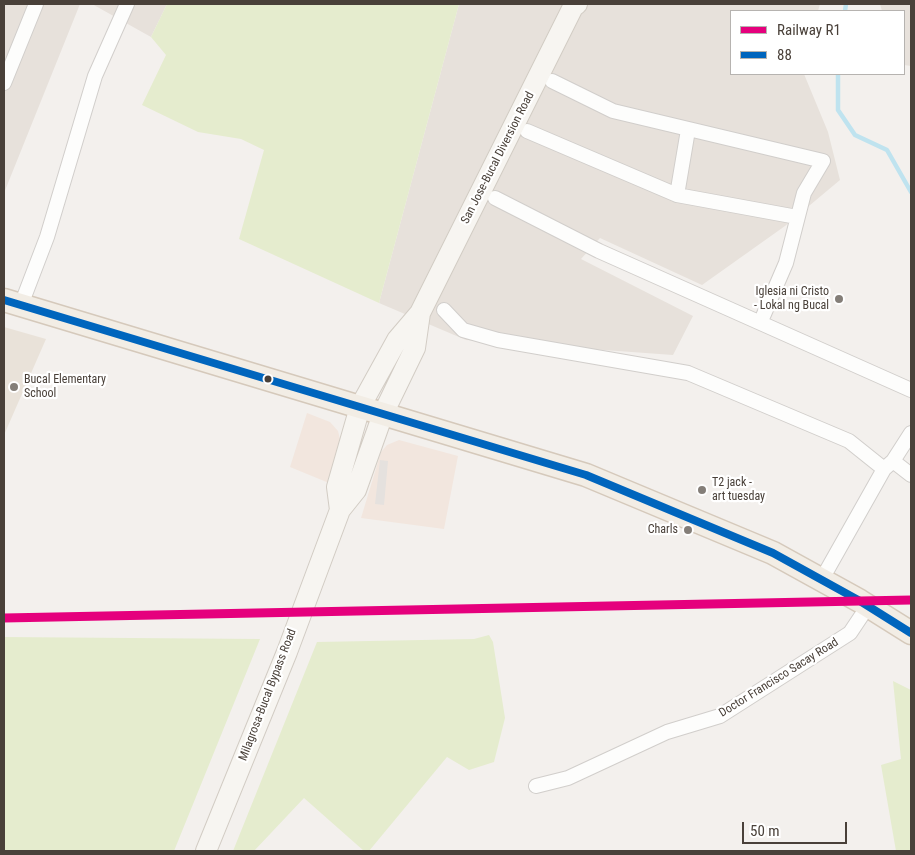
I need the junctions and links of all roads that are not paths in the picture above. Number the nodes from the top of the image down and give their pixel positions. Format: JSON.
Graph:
{"nodes":[{"id":1,"x":36,"y":4,"type":"edge"},
{"id":2,"x":127,"y":4,"type":"edge"},
{"id":3,"x":577,"y":4,"type":"edge"},
{"id":4,"x":552,"y":81,"type":"dead end"},
{"id":5,"x":4,"y":83,"type":"edge"},
{"id":6,"x":688,"y":130,"type":"junction"},
{"id":7,"x":527,"y":131,"type":"dead end"},
{"id":8,"x":677,"y":195,"type":"junction"},
{"id":9,"x":495,"y":198,"type":"dead end"},
{"id":10,"x":797,"y":217,"type":"junction"},
{"id":11,"x":13,"y":302,"type":"edge"},
{"id":12,"x":444,"y":310,"type":"dead end"},
{"id":13,"x":420,"y":313,"type":"junction"},
{"id":14,"x":761,"y":321,"type":"junction"},
{"id":15,"x":911,"y":390,"type":"edge"},
{"id":16,"x":360,"y":407,"type":"junction"},
{"id":17,"x":383,"y":414,"type":"junction"},
{"id":18,"x":911,"y":433,"type":"edge"},
{"id":19,"x":889,"y":465,"type":"junction"},
{"id":20,"x":911,"y":476,"type":"edge"},
{"id":21,"x":340,"y":510,"type":"junction"},
{"id":22,"x":822,"y":579,"type":"junction"},
{"id":23,"x":868,"y":606,"type":"junction"},
{"id":24,"x":911,"y":633,"type":"edge"},
{"id":25,"x":536,"y":786,"type":"dead end"},
{"id":26,"x":206,"y":851,"type":"edge"}],
"edges":[{"from":1,"to":5,"type":"street"},
{"from":2,"to":11,"type":"street"},
{"from":3,"to":13,"type":"main road","name":"San Jose-Bucal Diversion Road"},
{"from":4,"to":6,"type":"street"},
{"from":6,"to":8,"type":"street"},
{"from":6,"to":10,"type":"street"},
{"from":7,"to":8,"type":"street"},
{"from":8,"to":10,"type":"street"},
{"from":9,"to":14,"type":"street"},
{"from":10,"to":14,"type":"street"},
{"from":11,"to":16,"type":"main road"},
{"from":12,"to":19,"type":"street"},
{"from":13,"to":16,"type":"main road","name":"San Jose-Bucal Diversion Road"},
{"from":13,"to":17,"type":"main road","name":"San Jose-Bucal Diversion Road"},
{"from":14,"to":15,"type":"street"},
{"from":16,"to":17,"type":"main road"},
{"from":16,"to":21,"type":"main road","name":"Milagrosa-Bucal Bypass Road"},
{"from":17,"to":21,"type":"main road","name":"Milagrosa-Bucal Bypass Road"},
{"from":17,"to":22,"type":"main road"},
{"from":18,"to":19,"type":"street"},
{"from":19,"to":20,"type":"street"},
{"from":19,"to":22,"type":"street"},
{"from":21,"to":26,"type":"main road","name":"Milagrosa-Bucal Bypass Road"},
{"from":22,"to":23,"type":"main road"},
{"from":23,"to":24,"type":"main road"},
{"from":23,"to":25,"type":"street","name":"Doctor Francisco Sacay Road"}]}
